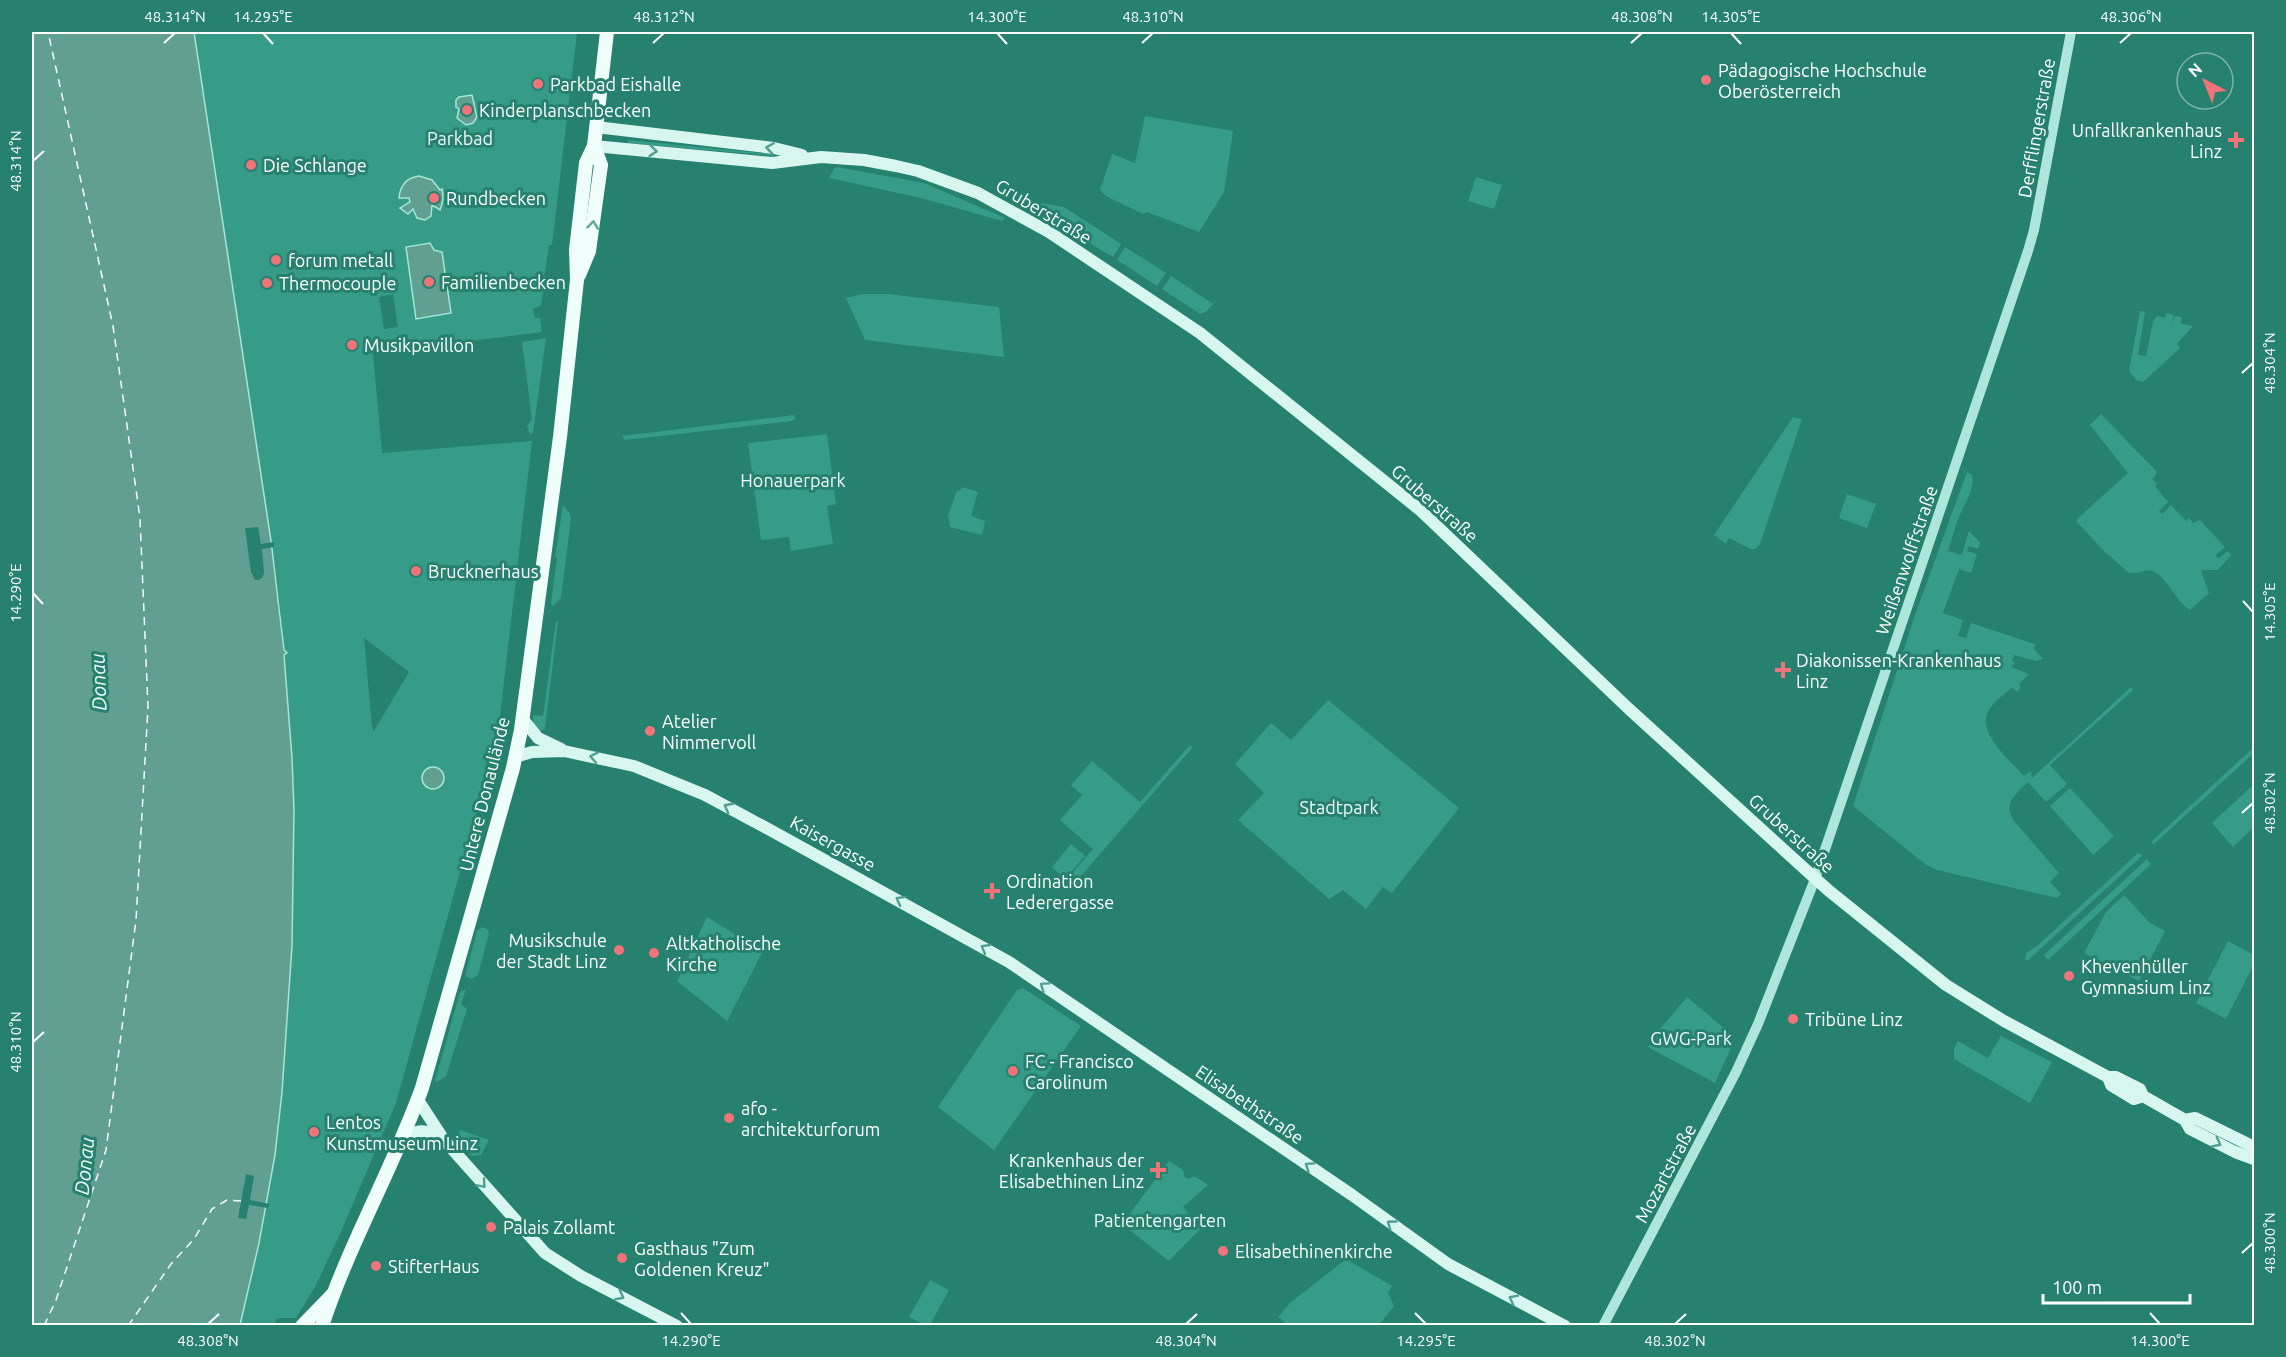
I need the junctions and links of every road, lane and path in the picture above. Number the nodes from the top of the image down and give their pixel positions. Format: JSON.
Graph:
{"nodes":[{"id":1,"x":607,"y":32,"type":"edge"},
{"id":2,"x":2071,"y":32,"type":"edge"},
{"id":3,"x":596,"y":127,"type":"junction"},
{"id":4,"x":594,"y":146,"type":"junction"},
{"id":5,"x":809,"y":157,"type":"junction"},
{"id":6,"x":2034,"y":230,"type":"joint"},
{"id":7,"x":522,"y":718,"type":"junction"},
{"id":8,"x":564,"y":751,"type":"junction"},
{"id":9,"x":515,"y":757,"type":"junction"},
{"id":10,"x":1815,"y":879,"type":"junction"},
{"id":11,"x":1018,"y":968,"type":"joint"},
{"id":12,"x":1754,"y":1034,"type":"joint"},
{"id":13,"x":418,"y":1100,"type":"junction"},
{"id":14,"x":2185,"y":1120,"type":"junction"},
{"id":15,"x":403,"y":1138,"type":"junction"},
{"id":16,"x":444,"y":1140,"type":"junction"},
{"id":17,"x":2254,"y":1147,"type":"edge"},
{"id":18,"x":2254,"y":1159,"type":"edge"},
{"id":19,"x":333,"y":1294,"type":"junction"},
{"id":20,"x":302,"y":1326,"type":"edge"},
{"id":21,"x":322,"y":1326,"type":"edge"},
{"id":22,"x":677,"y":1326,"type":"edge"},
{"id":23,"x":1565,"y":1326,"type":"edge"},
{"id":24,"x":1603,"y":1326,"type":"edge"}],
"edges":[{"from":1,"to":3,"type":"main road","name":"Untere Donaulände"},
{"from":2,"to":6,"type":"street","name":"Derfflingerstraße"},
{"from":3,"to":4,"type":"main road","name":"Untere Donaulände"},
{"from":5,"to":3,"type":"main road","name":"Gruberstraße","one_way":true},
{"from":4,"to":5,"type":"main road","name":"Gruberstraße","one_way":true},
{"from":4,"to":7,"type":"main road","name":"Untere Donaulände"},
{"from":5,"to":10,"type":"main road","name":"Gruberstraße"},
{"from":6,"to":10,"type":"street","name":"Weißenwolffstraße"},
{"from":7,"to":8,"type":"main road"},
{"from":7,"to":9,"type":"main road","name":"Untere Donaulände"},
{"from":8,"to":9,"type":"main road"},
{"from":11,"to":8,"type":"main road","name":"Kaisergasse","one_way":true},
{"from":9,"to":13,"type":"main road","name":"Untere Donaulände"},
{"from":10,"to":12,"type":"street","name":"Weißenwolffstraße"},
{"from":10,"to":14,"type":"main road","name":"Gruberstraße"},
{"from":23,"to":11,"type":"main road","name":"Elisabethstraße","one_way":true},
{"from":12,"to":24,"type":"street","name":"Mozartstraße"},
{"from":13,"to":15,"type":"main road","name":"Untere Donaulände"},
{"from":13,"to":16,"type":"main road"},
{"from":14,"to":17,"type":"main road"},
{"from":14,"to":18,"type":"main road","one_way":true},
{"from":15,"to":16,"type":"main road"},
{"from":15,"to":19,"type":"main road","name":"Untere Donaulände"},
{"from":16,"to":22,"type":"main road","one_way":true},
{"from":19,"to":20,"type":"main road","name":"Untere Donaulände"},
{"from":19,"to":21,"type":"main road","name":"Untere Donaulände"}]}
